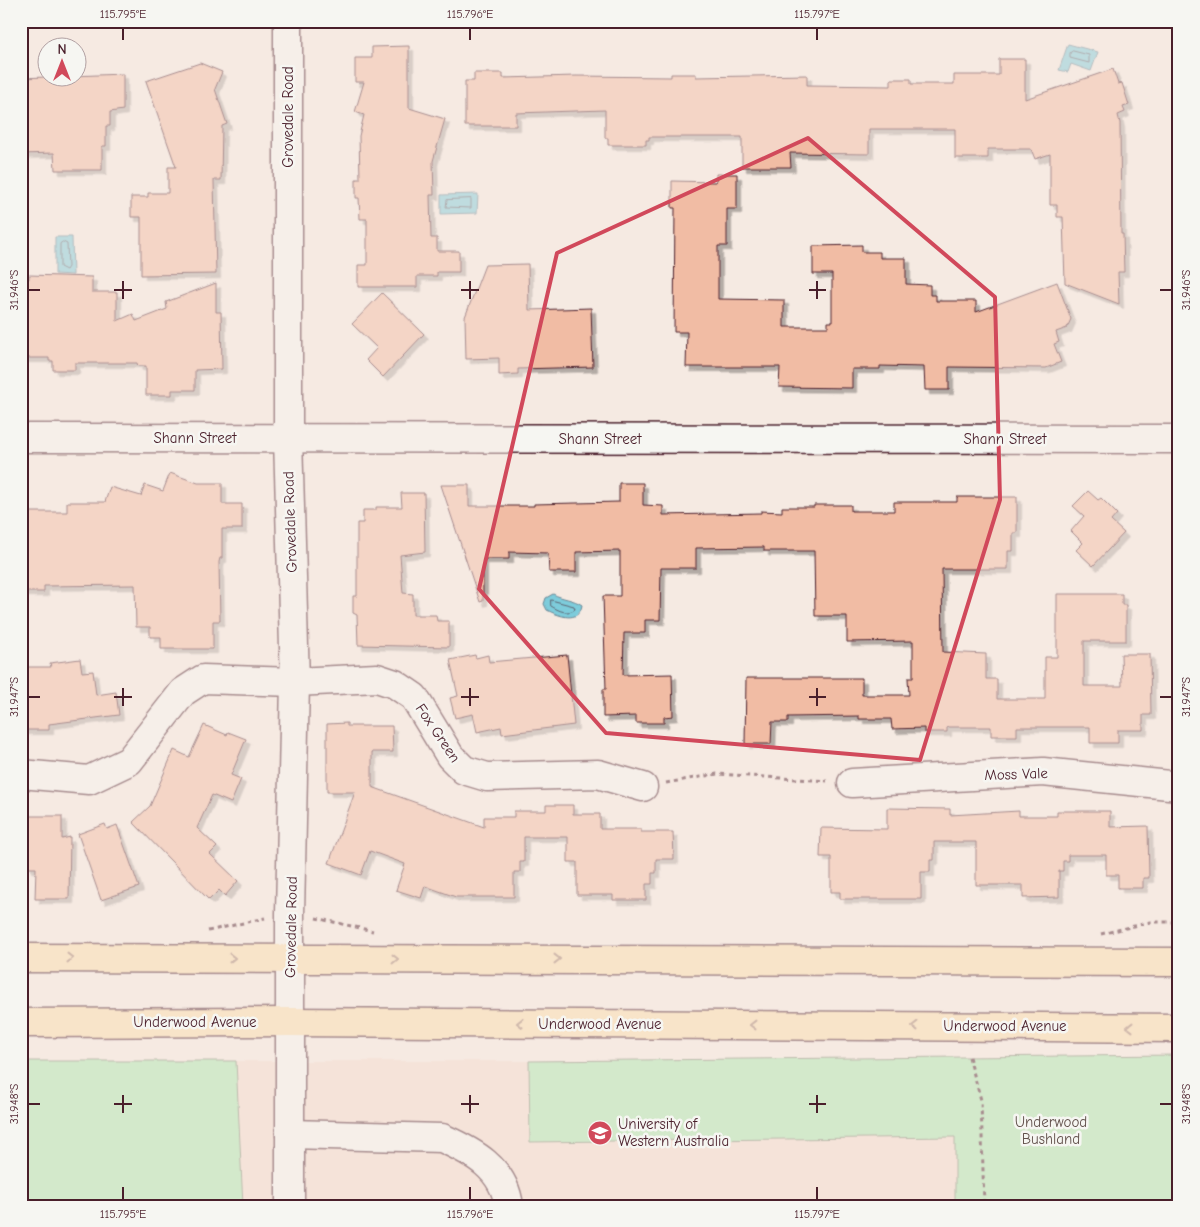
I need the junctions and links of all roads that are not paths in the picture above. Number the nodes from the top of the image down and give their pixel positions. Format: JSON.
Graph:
{"nodes":[{"id":1,"x":288,"y":21,"type":"edge"},
{"id":2,"x":21,"y":438,"type":"edge"},
{"id":3,"x":288,"y":438,"type":"junction"},
{"id":4,"x":1179,"y":439,"type":"edge"},
{"id":5,"x":295,"y":682,"type":"junction"},
{"id":6,"x":21,"y":774,"type":"edge"},
{"id":7,"x":852,"y":782,"type":"road end"},
{"id":8,"x":1179,"y":786,"type":"edge"},
{"id":9,"x":643,"y":787,"type":"road end"},
{"id":10,"x":21,"y":958,"type":"edge"},
{"id":11,"x":290,"y":958,"type":"junction"},
{"id":12,"x":1179,"y":962,"type":"edge"},
{"id":13,"x":290,"y":1022,"type":"junction"},
{"id":14,"x":21,"y":1023,"type":"edge"},
{"id":15,"x":1179,"y":1028,"type":"edge"},
{"id":16,"x":290,"y":1134,"type":"junction"},
{"id":17,"x":290,"y":1206,"type":"edge"},
{"id":18,"x":508,"y":1206,"type":"edge"}],
"edges":[{"from":1,"to":3,"type":"street","name":"Grovedale Road"},
{"from":2,"to":3,"type":"street","name":"Shann Street"},
{"from":3,"to":4,"type":"street","name":"Shann Street"},
{"from":3,"to":5,"type":"street","name":"Grovedale Road"},
{"from":5,"to":6,"type":"street","name":"Fox Green"},
{"from":5,"to":9,"type":"street","name":"Fox Green"},
{"from":5,"to":11,"type":"street","name":"Grovedale Road"},
{"from":7,"to":8,"type":"street","name":"Moss Vale"},
{"from":10,"to":11,"type":"main road","one_way":true},
{"from":11,"to":12,"type":"main road","one_way":true},
{"from":11,"to":13,"type":"street","name":"Grovedale Road"},
{"from":13,"to":14,"type":"main road","name":"Underwood Avenue"},
{"from":15,"to":13,"type":"main road","name":"Underwood Avenue","one_way":true},
{"from":13,"to":16,"type":"street","name":"Grovedale Road"},
{"from":16,"to":17,"type":"street","name":"Grovedale Road"},
{"from":16,"to":18,"type":"street"}]}
